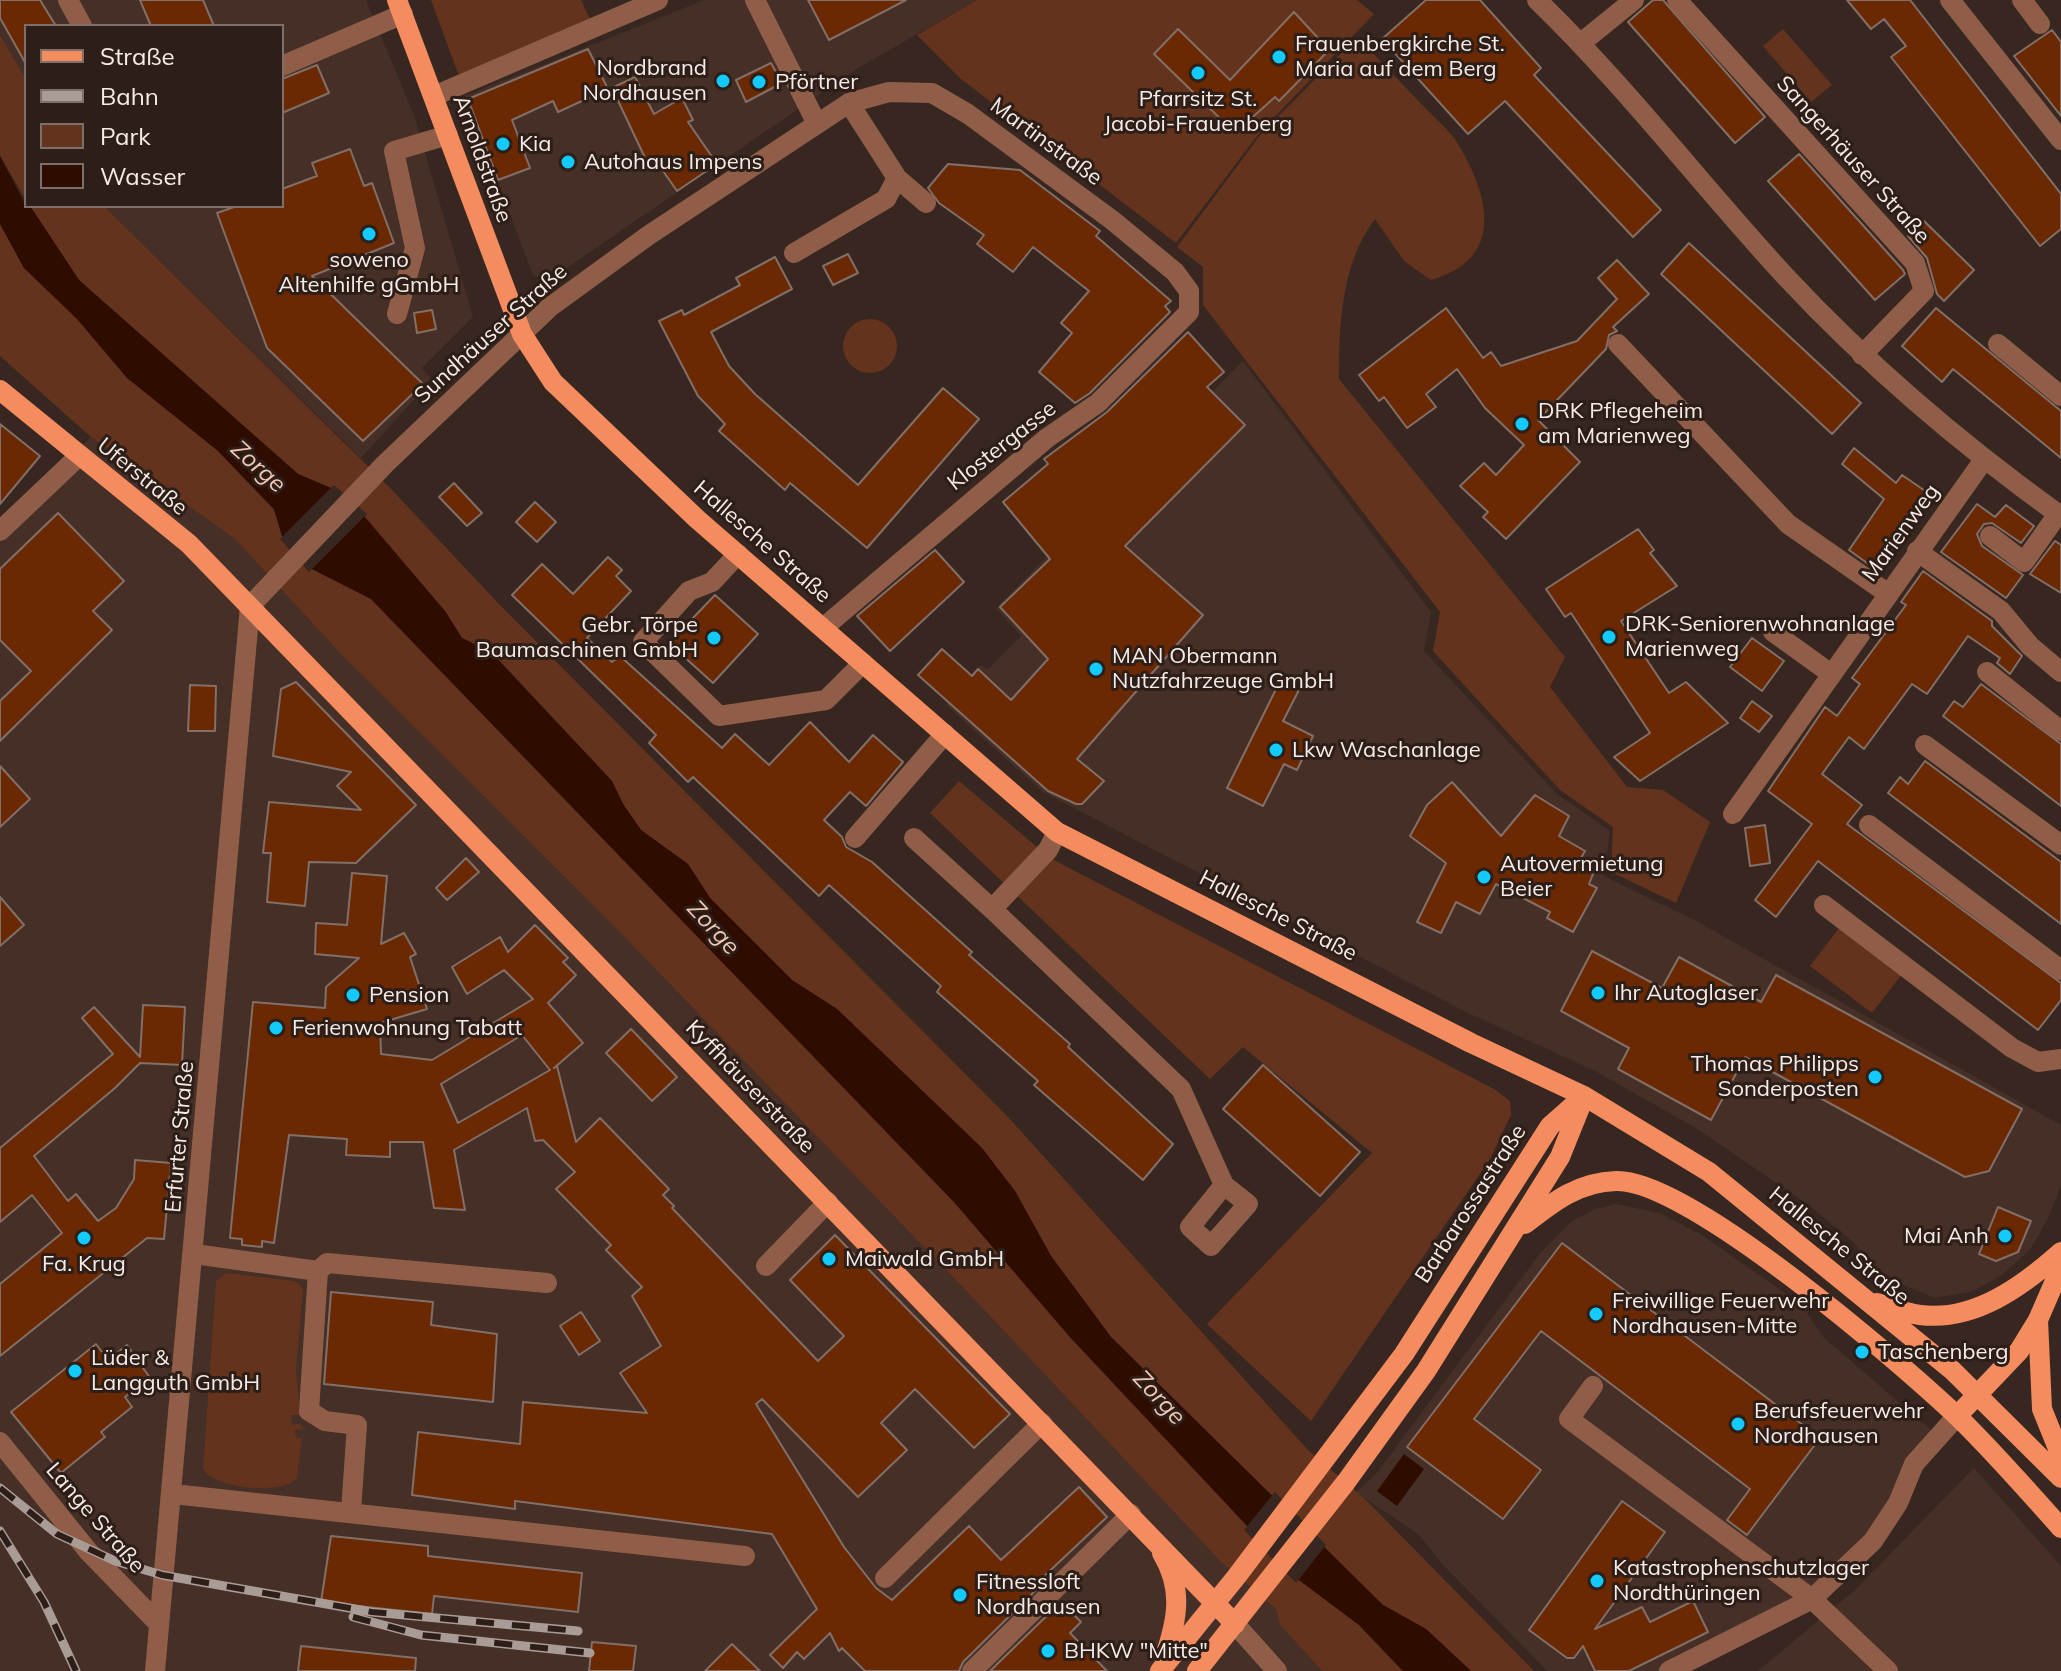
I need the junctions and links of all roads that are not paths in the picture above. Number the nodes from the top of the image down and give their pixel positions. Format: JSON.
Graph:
{"nodes":[{"id":1,"x":68,"y":0,"type":"edge"},
{"id":2,"x":658,"y":0,"type":"edge"},
{"id":3,"x":755,"y":0,"type":"edge"},
{"id":4,"x":1537,"y":0,"type":"edge"},
{"id":5,"x":1634,"y":0,"type":"edge"},
{"id":6,"x":1677,"y":0,"type":"edge"},
{"id":7,"x":1950,"y":0,"type":"edge"},
{"id":8,"x":2022,"y":0,"type":"edge"},
{"id":9,"x":400,"y":7,"type":"edge"},
{"id":10,"x":81,"y":24,"type":"edge"},
{"id":11,"x":2040,"y":24,"type":"dead end"},
{"id":12,"x":1581,"y":43,"type":"junction"},
{"id":13,"x":284,"y":65,"type":"edge"},
{"id":14,"x":434,"y":96,"type":"junction"},
{"id":15,"x":849,"y":103,"type":"junction"},
{"id":16,"x":816,"y":122,"type":"junction"},
{"id":17,"x":448,"y":135,"type":"junction"},
{"id":18,"x":2061,"y":140,"type":"edge"},
{"id":19,"x":897,"y":178,"type":"junction"},
{"id":20,"x":926,"y":203,"type":"dead end"},
{"id":21,"x":794,"y":253,"type":"dead end"},
{"id":22,"x":1189,"y":291,"type":"joint"},
{"id":23,"x":397,"y":314,"type":"dead end"},
{"id":24,"x":522,"y":334,"type":"junction"},
{"id":25,"x":1618,"y":344,"type":"dead end"},
{"id":26,"x":1998,"y":344,"type":"dead end"},
{"id":27,"x":1862,"y":355,"type":"junction"},
{"id":28,"x":0,"y":390,"type":"edge"},
{"id":29,"x":2061,"y":396,"type":"edge"},
{"id":30,"x":79,"y":456,"type":"junction"},
{"id":31,"x":1983,"y":461,"type":"junction"},
{"id":32,"x":2059,"y":515,"type":"edge"},
{"id":33,"x":0,"y":531,"type":"edge"},
{"id":34,"x":1990,"y":536,"type":"dead end"},
{"id":35,"x":1917,"y":551,"type":"junction"},
{"id":36,"x":738,"y":554,"type":"junction"},
{"id":37,"x":1887,"y":593,"type":"junction"},
{"id":38,"x":250,"y":606,"type":"junction"},
{"id":39,"x":823,"y":628,"type":"junction"},
{"id":40,"x":1773,"y":632,"type":"dead end"},
{"id":41,"x":863,"y":663,"type":"junction"},
{"id":42,"x":1987,"y":672,"type":"dead end"},
{"id":43,"x":2061,"y":672,"type":"edge"},
{"id":44,"x":1830,"y":673,"type":"junction"},
{"id":45,"x":2061,"y":731,"type":"edge"},
{"id":46,"x":945,"y":734,"type":"junction"},
{"id":47,"x":1925,"y":745,"type":"dead end"},
{"id":48,"x":1733,"y":814,"type":"dead end"},
{"id":49,"x":1869,"y":825,"type":"dead end"},
{"id":50,"x":1057,"y":832,"type":"junction"},
{"id":51,"x":855,"y":838,"type":"dead end"},
{"id":52,"x":914,"y":838,"type":"dead end"},
{"id":53,"x":2061,"y":845,"type":"edge"},
{"id":54,"x":1824,"y":905,"type":"dead end"},
{"id":55,"x":992,"y":909,"type":"junction"},
{"id":56,"x":2061,"y":970,"type":"edge"},
{"id":57,"x":2061,"y":1059,"type":"edge"},
{"id":58,"x":1584,"y":1096,"type":"junction"},
{"id":59,"x":1224,"y":1185,"type":"dead end"},
{"id":60,"x":828,"y":1202,"type":"junction"},
{"id":61,"x":1515,"y":1232,"type":"junction"},
{"id":62,"x":2061,"y":1252,"type":"edge"},
{"id":63,"x":194,"y":1254,"type":"junction"},
{"id":64,"x":766,"y":1266,"type":"dead end"},
{"id":65,"x":2061,"y":1267,"type":"edge"},
{"id":66,"x":318,"y":1271,"type":"junction"},
{"id":67,"x":547,"y":1283,"type":"dead end"},
{"id":68,"x":1869,"y":1301,"type":"junction"},
{"id":69,"x":2038,"y":1320,"type":"junction"},
{"id":70,"x":1593,"y":1386,"type":"dead end"},
{"id":71,"x":1978,"y":1394,"type":"junction"},
{"id":72,"x":1957,"y":1416,"type":"junction"},
{"id":73,"x":1042,"y":1423,"type":"junction"},
{"id":74,"x":0,"y":1442,"type":"edge"},
{"id":75,"x":2061,"y":1456,"type":"edge"},
{"id":76,"x":2061,"y":1478,"type":"edge"},
{"id":77,"x":173,"y":1494,"type":"junction"},
{"id":78,"x":351,"y":1511,"type":"junction"},
{"id":79,"x":1136,"y":1519,"type":"junction"},
{"id":80,"x":2061,"y":1528,"type":"edge"},
{"id":81,"x":745,"y":1556,"type":"dead end"},
{"id":82,"x":885,"y":1578,"type":"dead end"},
{"id":83,"x":1812,"y":1599,"type":"junction"},
{"id":84,"x":1215,"y":1601,"type":"junction"},
{"id":85,"x":157,"y":1622,"type":"junction"},
{"id":86,"x":1235,"y":1624,"type":"junction"},
{"id":87,"x":1160,"y":1670,"type":"edge"},
{"id":88,"x":155,"y":1671,"type":"edge"},
{"id":89,"x":972,"y":1671,"type":"edge"},
{"id":90,"x":1197,"y":1671,"type":"edge"},
{"id":91,"x":1277,"y":1671,"type":"edge"},
{"id":92,"x":1669,"y":1671,"type":"edge"},
{"id":93,"x":1888,"y":1671,"type":"edge"}],
"edges":[{"from":1,"to":10,"type":"street"},
{"from":2,"to":14,"type":"street"},
{"from":3,"to":16,"type":"street"},
{"from":4,"to":12,"type":"street"},
{"from":5,"to":12,"type":"street"},
{"from":6,"to":27,"type":"street","name":"Sangerhäuser Straße"},
{"from":7,"to":18,"type":"street"},
{"from":8,"to":11,"type":"street"},
{"from":9,"to":13,"type":"street"},
{"from":9,"to":14,"type":"main road","name":"Arnoldstraße"},
{"from":12,"to":27,"type":"street"},
{"from":14,"to":17,"type":"main road","name":"Arnoldstraße"},
{"from":15,"to":16,"type":"street","name":"Sundhäuser Straße"},
{"from":15,"to":19,"type":"street"},
{"from":15,"to":22,"type":"street","name":"Martinstraße"},
{"from":16,"to":24,"type":"street","name":"Sundhäuser Straße"},
{"from":17,"to":23,"type":"street"},
{"from":17,"to":24,"type":"main road","name":"Arnoldstraße"},
{"from":19,"to":20,"type":"street"},
{"from":19,"to":21,"type":"street"},
{"from":22,"to":39,"type":"street","name":"Klostergasse"},
{"from":24,"to":36,"type":"main road","name":"Hallesche Straße"},
{"from":24,"to":38,"type":"street","name":"Sundhäuser Straße"},
{"from":25,"to":37,"type":"street"},
{"from":26,"to":29,"type":"street"},
{"from":27,"to":31,"type":"street"},
{"from":28,"to":30,"type":"main road","name":"Uferstraße"},
{"from":30,"to":33,"type":"street"},
{"from":30,"to":38,"type":"main road","name":"Uferstraße"},
{"from":31,"to":32,"type":"street"},
{"from":31,"to":35,"type":"street","name":"Marienweg"},
{"from":32,"to":34,"type":"street"},
{"from":35,"to":37,"type":"street","name":"Marienweg"},
{"from":35,"to":43,"type":"street"},
{"from":36,"to":39,"type":"main road","name":"Hallesche Straße"},
{"from":36,"to":41,"type":"street"},
{"from":37,"to":44,"type":"street","name":"Marienweg"},
{"from":38,"to":60,"type":"main road","name":"Kyffhäuserstraße"},
{"from":38,"to":63,"type":"street","name":"Erfurter Straße"},
{"from":39,"to":41,"type":"main road","name":"Hallesche Straße"},
{"from":40,"to":44,"type":"street"},
{"from":41,"to":46,"type":"main road","name":"Hallesche Straße"},
{"from":42,"to":45,"type":"street"},
{"from":44,"to":48,"type":"street","name":"Marienweg"},
{"from":46,"to":50,"type":"main road","name":"Hallesche Straße"},
{"from":46,"to":51,"type":"street"},
{"from":47,"to":53,"type":"street"},
{"from":49,"to":56,"type":"street"},
{"from":50,"to":55,"type":"street"},
{"from":50,"to":58,"type":"main road","name":"Hallesche Straße"},
{"from":52,"to":55,"type":"street"},
{"from":54,"to":57,"type":"street"},
{"from":55,"to":59,"type":"street"},
{"from":58,"to":61,"type":"main road"},
{"from":58,"to":68,"type":"main road","name":"Hallesche Straße"},
{"from":58,"to":84,"type":"main road","name":"Barbarossastraße"},
{"from":60,"to":64,"type":"street"},
{"from":60,"to":73,"type":"main road","name":"Kyffhäuserstraße"},
{"from":61,"to":72,"type":"main road"},
{"from":61,"to":86,"type":"main road"},
{"from":62,"to":68,"type":"main road"},
{"from":63,"to":66,"type":"street"},
{"from":63,"to":77,"type":"street","name":"Erfurter Straße"},
{"from":65,"to":69,"type":"main road"},
{"from":66,"to":67,"type":"street"},
{"from":66,"to":78,"type":"street"},
{"from":68,"to":71,"type":"main road","name":"Hallesche Straße"},
{"from":69,"to":71,"type":"main road"},
{"from":69,"to":75,"type":"main road"},
{"from":70,"to":83,"type":"street"},
{"from":71,"to":72,"type":"main road"},
{"from":71,"to":76,"type":"main road","name":"Hallesche Straße"},
{"from":72,"to":80,"type":"main road"},
{"from":72,"to":83,"type":"street"},
{"from":73,"to":79,"type":"main road","name":"Kyffhäuserstraße"},
{"from":73,"to":82,"type":"street"},
{"from":74,"to":85,"type":"street","name":"Lange Straße"},
{"from":77,"to":78,"type":"street"},
{"from":77,"to":85,"type":"street","name":"Erfurter Straße"},
{"from":78,"to":81,"type":"street"},
{"from":79,"to":84,"type":"main road","name":"Kyffhäuserstraße"},
{"from":79,"to":87,"type":"main road"},
{"from":79,"to":89,"type":"street"},
{"from":83,"to":92,"type":"street"},
{"from":83,"to":93,"type":"street"},
{"from":84,"to":86,"type":"main road"},
{"from":84,"to":87,"type":"main road","name":"Barbarossastraße"},
{"from":85,"to":88,"type":"street","name":"Erfurter Straße"},
{"from":86,"to":90,"type":"main road"},
{"from":86,"to":91,"type":"street"}]}
